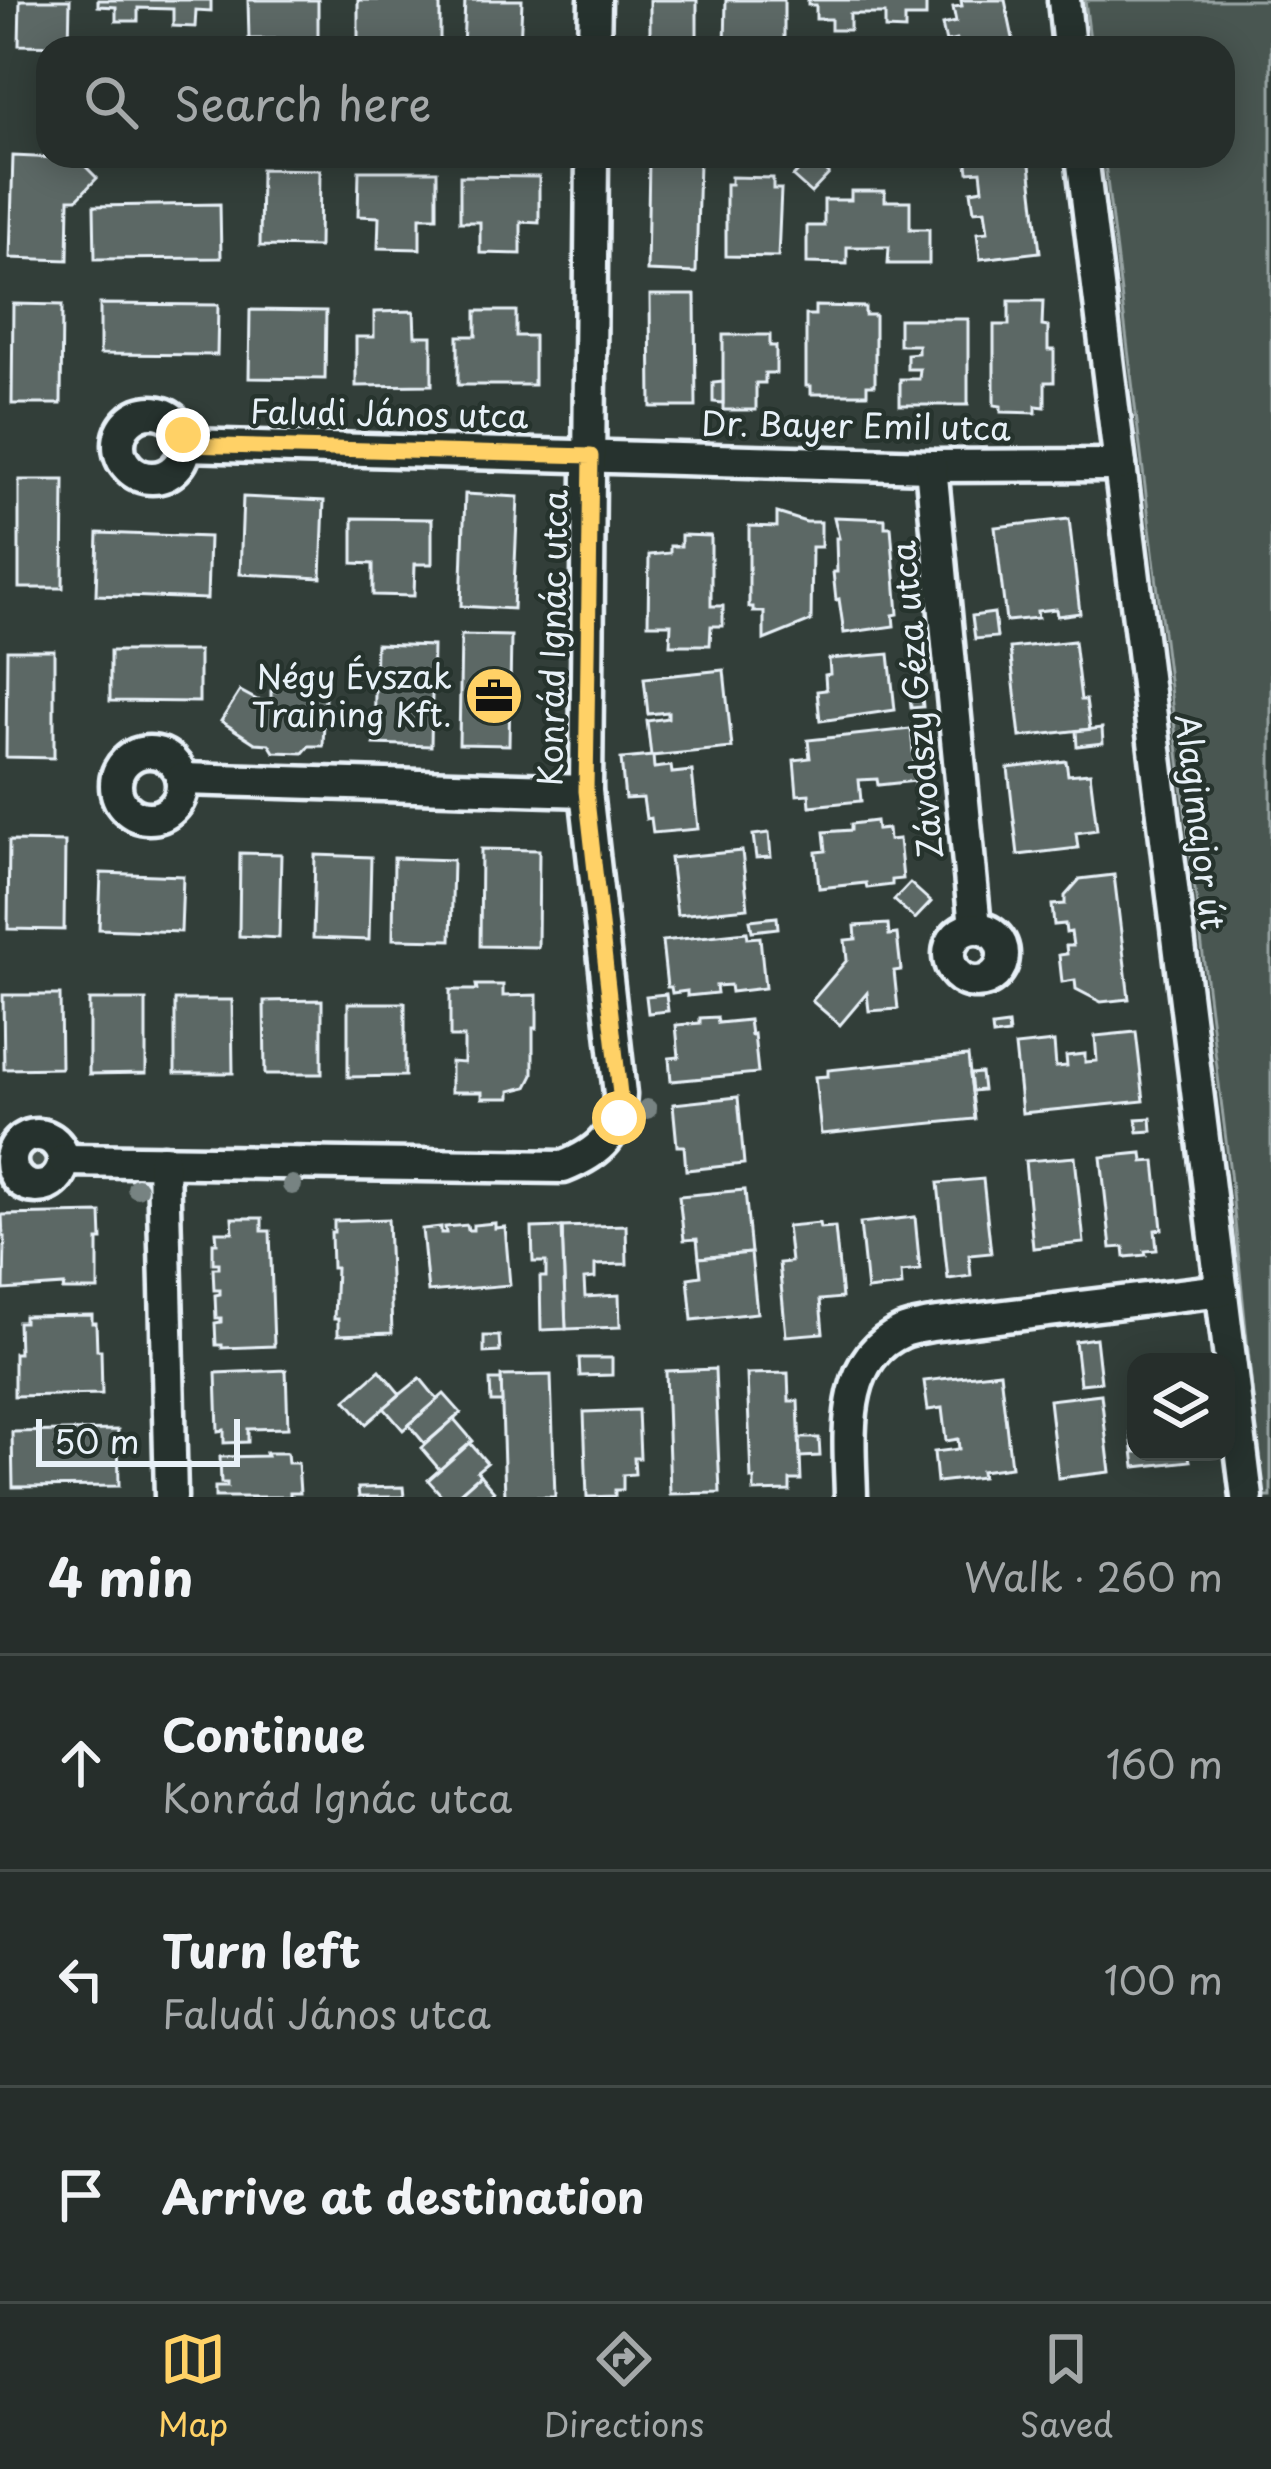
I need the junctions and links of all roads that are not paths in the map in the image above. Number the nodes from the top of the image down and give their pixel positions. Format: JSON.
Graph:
{"nodes":[{"id":1,"x":595,"y":0,"type":"edge"},
{"id":2,"x":1064,"y":0,"type":"edge"},
{"id":3,"x":594,"y":36,"type":"edge"},
{"id":4,"x":1068,"y":36,"type":"edge"},
{"id":5,"x":592,"y":168,"type":"edge"},
{"id":6,"x":1083,"y":168,"type":"edge"},
{"id":7,"x":185,"y":445,"type":"dead end"},
{"id":8,"x":591,"y":456,"type":"junction"},
{"id":9,"x":1120,"y":465,"type":"junction"},
{"id":10,"x":931,"y":466,"type":"junction"},
{"id":11,"x":182,"y":779,"type":"dead end"},
{"id":12,"x":586,"y":791,"type":"junction"},
{"id":13,"x":975,"y":927,"type":"dead end"},
{"id":14,"x":64,"y":1160,"type":"dead end"},
{"id":15,"x":163,"y":1161,"type":"junction"},
{"id":16,"x":1222,"y":1290,"type":"junction"},
{"id":17,"x":171,"y":1497,"type":"edge"},
{"id":18,"x":851,"y":1497,"type":"edge"},
{"id":19,"x":1247,"y":1497,"type":"edge"}],
"edges":[{"from":1,"to":3,"type":"street"},
{"from":2,"to":4,"type":"street"},
{"from":5,"to":8,"type":"street","name":"Konrád Ignác utca"},
{"from":6,"to":9,"type":"street","name":"Alagimajor út"},
{"from":7,"to":8,"type":"street","name":"Faludi János utca"},
{"from":8,"to":10,"type":"street","name":"Dr. Bayer Emil utca"},
{"from":8,"to":12,"type":"street","name":"Konrád Ignác utca"},
{"from":9,"to":10,"type":"street","name":"Dr. Bayer Emil utca"},
{"from":9,"to":16,"type":"street","name":"Alagimajor út"},
{"from":10,"to":13,"type":"street","name":"Závodszy Géza utca"},
{"from":11,"to":12,"type":"street"},
{"from":12,"to":15,"type":"street","name":"Konrád Ignác utca"},
{"from":14,"to":15,"type":"street","name":"Konrád Ignác utca"},
{"from":15,"to":17,"type":"street"},
{"from":16,"to":18,"type":"street"},
{"from":16,"to":19,"type":"street","name":"Alagimajor út"}]}
